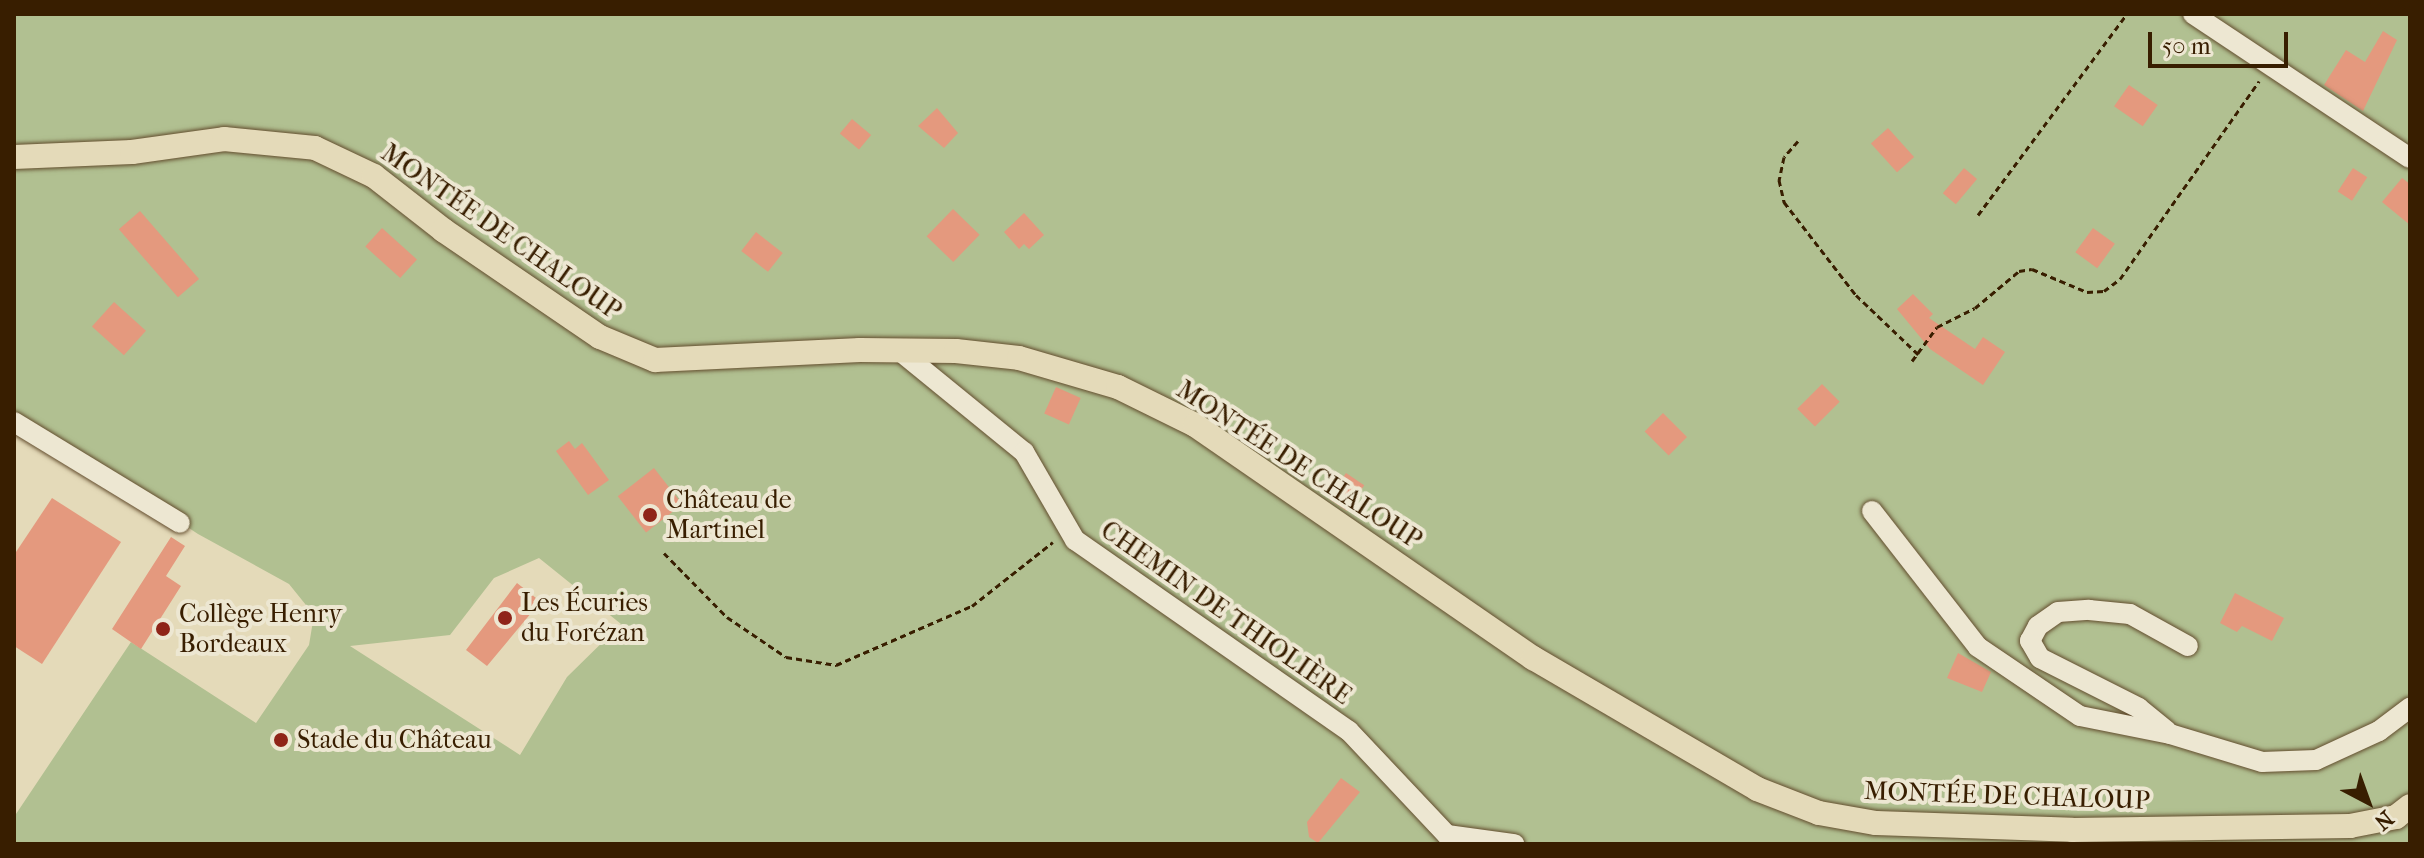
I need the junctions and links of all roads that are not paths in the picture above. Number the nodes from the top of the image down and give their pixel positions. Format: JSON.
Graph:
{"nodes":[{"id":1,"x":2193,"y":14,"type":"edge"},
{"id":2,"x":14,"y":157,"type":"edge"},
{"id":3,"x":2410,"y":158,"type":"edge"},
{"id":4,"x":900,"y":351,"type":"junction"},
{"id":5,"x":14,"y":422,"type":"edge"},
{"id":6,"x":1872,"y":511,"type":"dead end"},
{"id":7,"x":180,"y":523,"type":"dead end"},
{"id":8,"x":2188,"y":646,"type":"dead end"},
{"id":9,"x":2410,"y":708,"type":"edge"},
{"id":10,"x":2170,"y":734,"type":"junction"},
{"id":11,"x":2410,"y":806,"type":"edge"},
{"id":12,"x":1514,"y":844,"type":"edge"}],
"edges":[{"from":1,"to":3,"type":"street"},
{"from":2,"to":4,"type":"main road","name":"MONTÉE DE CHALOUP"},
{"from":4,"to":11,"type":"main road","name":"MONTÉE DE CHALOUP"},
{"from":4,"to":12,"type":"street","name":"CHEMIN DE THIOLIÈRE"},
{"from":5,"to":7,"type":"street"},
{"from":6,"to":10,"type":"street"},
{"from":8,"to":10,"type":"street"},
{"from":9,"to":10,"type":"street"}]}
